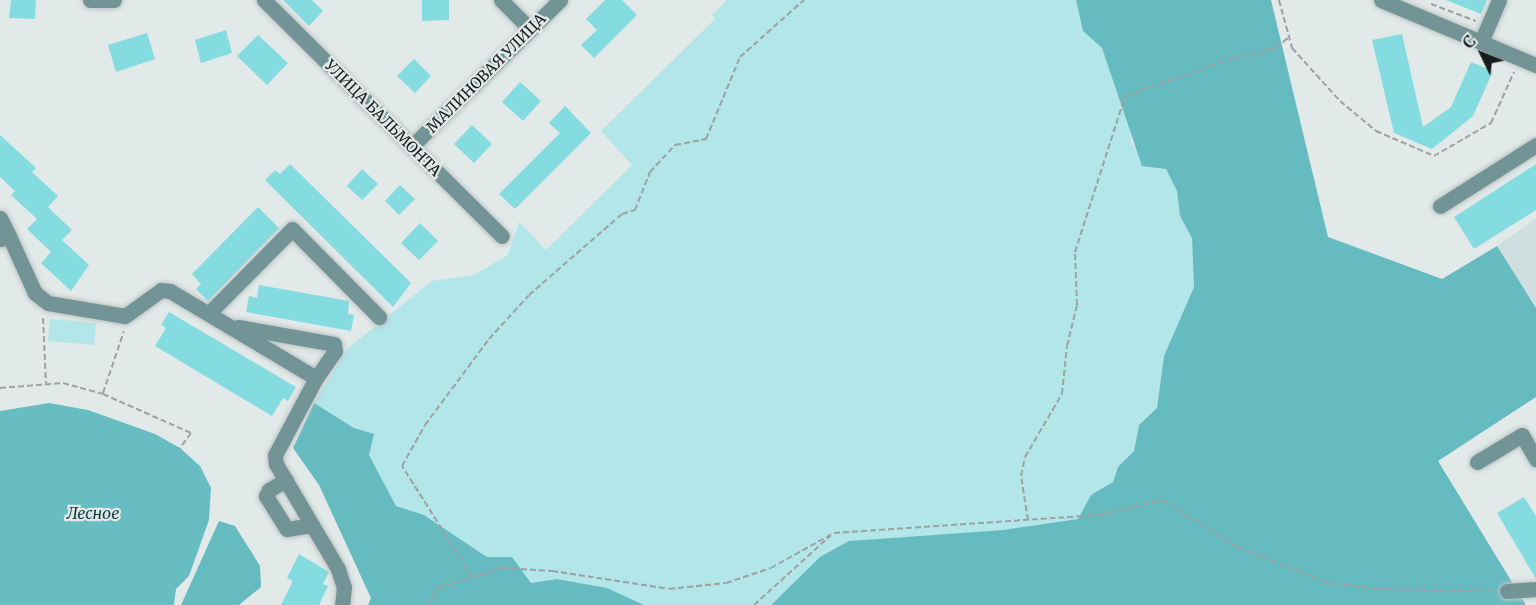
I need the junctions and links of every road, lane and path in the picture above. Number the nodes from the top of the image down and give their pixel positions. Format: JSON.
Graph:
{"nodes":[{"id":1,"x":90,"y":0,"type":"edge"},
{"id":2,"x":114,"y":0,"type":"edge"},
{"id":3,"x":264,"y":0,"type":"edge"},
{"id":4,"x":501,"y":0,"type":"edge"},
{"id":5,"x":560,"y":0,"type":"edge"},
{"id":6,"x":804,"y":0,"type":"edge"},
{"id":7,"x":1279,"y":0,"type":"edge"},
{"id":8,"x":1381,"y":0,"type":"edge"},
{"id":9,"x":1421,"y":0,"type":"edge"},
{"id":10,"x":1499,"y":0,"type":"edge"},
{"id":11,"x":1485,"y":25,"type":"dead end"},
{"id":12,"x":530,"y":29,"type":"junction"},
{"id":13,"x":1289,"y":37,"type":"junction"},
{"id":14,"x":1481,"y":42,"type":"junction"},
{"id":15,"x":1519,"y":58,"type":"junction"},
{"id":16,"x":1536,"y":65,"type":"edge"},
{"id":17,"x":1536,"y":145,"type":"edge"},
{"id":18,"x":412,"y":146,"type":"junction"},
{"id":19,"x":1440,"y":206,"type":"dead end"},
{"id":20,"x":0,"y":218,"type":"edge"},
{"id":21,"x":502,"y":236,"type":"dead end"},
{"id":22,"x":4,"y":238,"type":"edge"},
{"id":23,"x":48,"y":303,"type":"junction"},
{"id":24,"x":210,"y":313,"type":"junction"},
{"id":25,"x":125,"y":316,"type":"junction"},
{"id":26,"x":379,"y":317,"type":"dead end"},
{"id":27,"x":229,"y":325,"type":"junction"},
{"id":28,"x":316,"y":378,"type":"junction"},
{"id":29,"x":46,"y":383,"type":"junction"},
{"id":30,"x":0,"y":388,"type":"edge"},
{"id":31,"x":103,"y":394,"type":"junction"},
{"id":32,"x":180,"y":448,"type":"dead end"},
{"id":33,"x":1536,"y":459,"type":"edge"},
{"id":34,"x":1477,"y":462,"type":"dead end"},
{"id":35,"x":286,"y":480,"type":"junction"},
{"id":36,"x":1028,"y":520,"type":"junction"},
{"id":37,"x":312,"y":525,"type":"junction"},
{"id":38,"x":834,"y":533,"type":"junction"},
{"id":39,"x":471,"y":575,"type":"junction"},
{"id":40,"x":1536,"y":589,"type":"edge"},
{"id":41,"x":1507,"y":591,"type":"joint"},
{"id":42,"x":342,"y":605,"type":"edge"},
{"id":43,"x":427,"y":605,"type":"edge"},
{"id":44,"x":754,"y":605,"type":"edge"}],
"edges":[{"from":1,"to":2,"type":"street"},
{"from":3,"to":18,"type":"street","name":"УЛИЦА БАЛЬМОНТА"},
{"from":4,"to":12,"type":"street"},
{"from":5,"to":12,"type":"street","name":"МАЛИНОВАЯ УЛИЦА"},
{"from":6,"to":39,"type":"path"},
{"from":7,"to":13,"type":"path"},
{"from":8,"to":14,"type":"street"},
{"from":9,"to":11,"type":"path"},
{"from":10,"to":14,"type":"street"},
{"from":12,"to":18,"type":"street","name":"МАЛИНОВАЯ УЛИЦА"},
{"from":13,"to":15,"type":"path"},
{"from":13,"to":36,"type":"path"},
{"from":14,"to":15,"type":"street"},
{"from":15,"to":16,"type":"street"},
{"from":17,"to":19,"type":"street"},
{"from":18,"to":21,"type":"street","name":"УЛИЦА БАЛЬМОНТА"},
{"from":20,"to":22,"type":"street"},
{"from":22,"to":23,"type":"street"},
{"from":23,"to":25,"type":"street"},
{"from":23,"to":29,"type":"path"},
{"from":24,"to":25,"type":"street"},
{"from":24,"to":26,"type":"street"},
{"from":24,"to":27,"type":"street"},
{"from":25,"to":31,"type":"path"},
{"from":27,"to":28,"type":"street"},
{"from":27,"to":28,"type":"street"},
{"from":28,"to":35,"type":"street"},
{"from":29,"to":30,"type":"path"},
{"from":29,"to":31,"type":"path"},
{"from":31,"to":32,"type":"path"},
{"from":33,"to":34,"type":"street"},
{"from":35,"to":37,"type":"street"},
{"from":35,"to":37,"type":"street"},
{"from":36,"to":38,"type":"path"},
{"from":36,"to":41,"type":"path"},
{"from":37,"to":42,"type":"street"},
{"from":38,"to":39,"type":"path"},
{"from":38,"to":44,"type":"path"},
{"from":39,"to":43,"type":"path"},
{"from":40,"to":41,"type":"street"}]}
